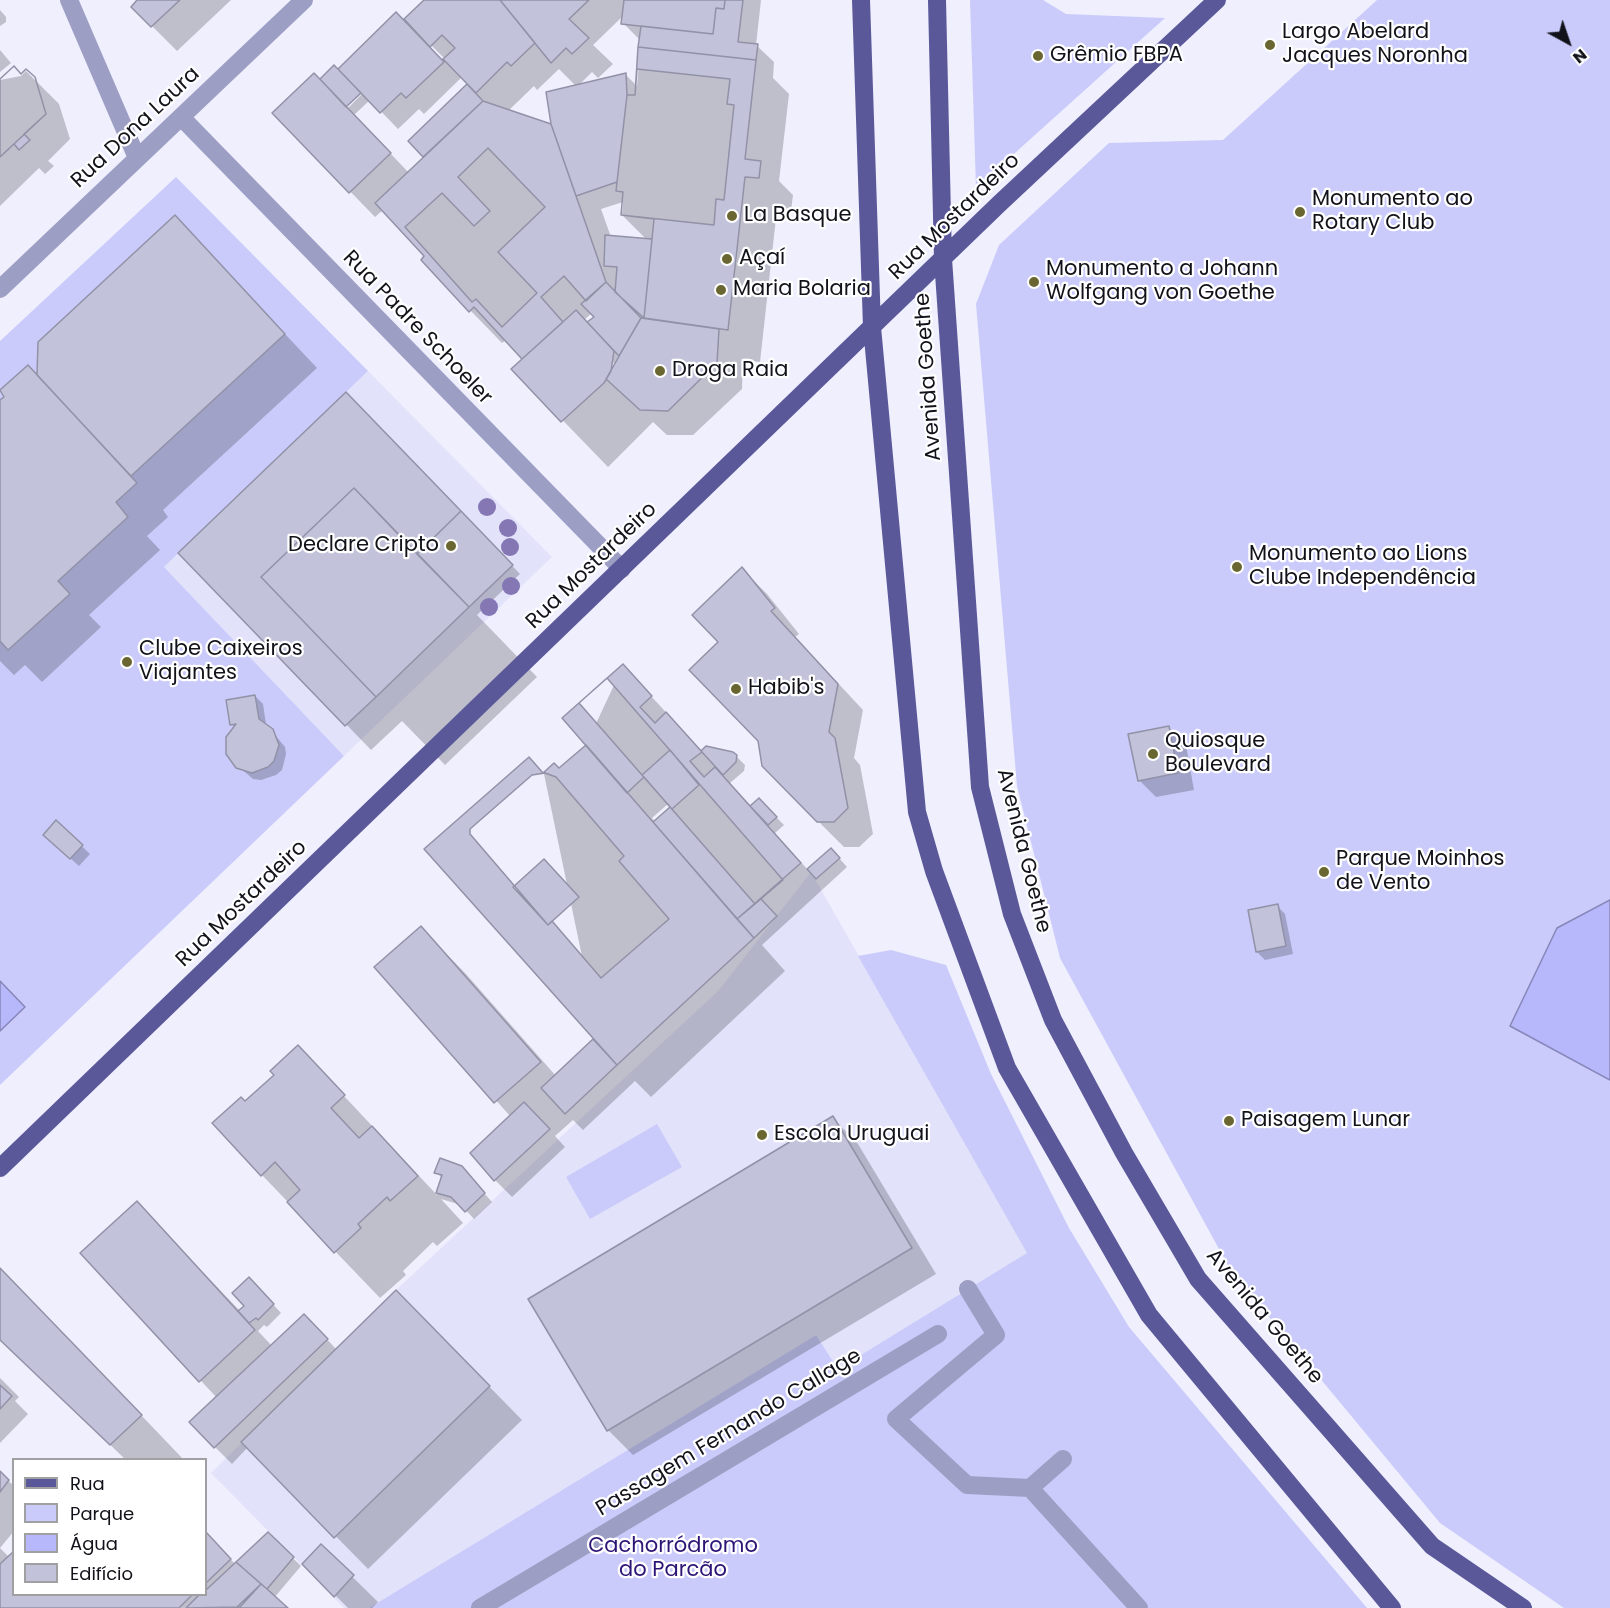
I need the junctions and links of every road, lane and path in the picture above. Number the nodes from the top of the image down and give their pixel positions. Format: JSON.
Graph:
{"nodes":[{"id":1,"x":69,"y":0,"type":"edge"},
{"id":2,"x":304,"y":0,"type":"edge"},
{"id":3,"x":861,"y":0,"type":"edge"},
{"id":4,"x":937,"y":0,"type":"edge"},
{"id":5,"x":1217,"y":0,"type":"edge"},
{"id":6,"x":181,"y":117,"type":"junction"},
{"id":7,"x":137,"y":158,"type":"junction"},
{"id":8,"x":944,"y":259,"type":"junction"},
{"id":9,"x":0,"y":289,"type":"edge"},
{"id":10,"x":872,"y":327,"type":"junction"},
{"id":11,"x":622,"y":569,"type":"junction"},
{"id":12,"x":0,"y":1168,"type":"edge"},
{"id":13,"x":968,"y":1289,"type":"dead end"},
{"id":14,"x":939,"y":1334,"type":"dead end"},
{"id":15,"x":1063,"y":1459,"type":"dead end"},
{"id":16,"x":1030,"y":1488,"type":"junction"},
{"id":17,"x":480,"y":1608,"type":"edge"},
{"id":18,"x":1139,"y":1608,"type":"edge"},
{"id":19,"x":1392,"y":1608,"type":"edge"},
{"id":20,"x":1523,"y":1608,"type":"edge"}],
"edges":[{"from":1,"to":7,"type":"street"},
{"from":2,"to":6,"type":"street","name":"Rua Dona Laura"},
{"from":3,"to":10,"type":"main road"},
{"from":4,"to":8,"type":"main road","name":"Avenida Goethe"},
{"from":5,"to":8,"type":"main road","name":"Rua Mostardeiro"},
{"from":6,"to":7,"type":"street","name":"Rua Dona Laura"},
{"from":6,"to":11,"type":"street","name":"Rua Padre Schoeler"},
{"from":7,"to":9,"type":"street","name":"Rua Dona Laura"},
{"from":8,"to":10,"type":"main road","name":"Rua Mostardeiro"},
{"from":8,"to":20,"type":"main road","name":"Avenida Goethe"},
{"from":10,"to":11,"type":"main road","name":"Rua Mostardeiro"},
{"from":10,"to":19,"type":"main road"},
{"from":11,"to":12,"type":"main road","name":"Rua Mostardeiro"},
{"from":13,"to":16,"type":"street"},
{"from":14,"to":17,"type":"street","name":"Passagem Fernando Callage"},
{"from":15,"to":16,"type":"street"},
{"from":16,"to":18,"type":"street"}]}
